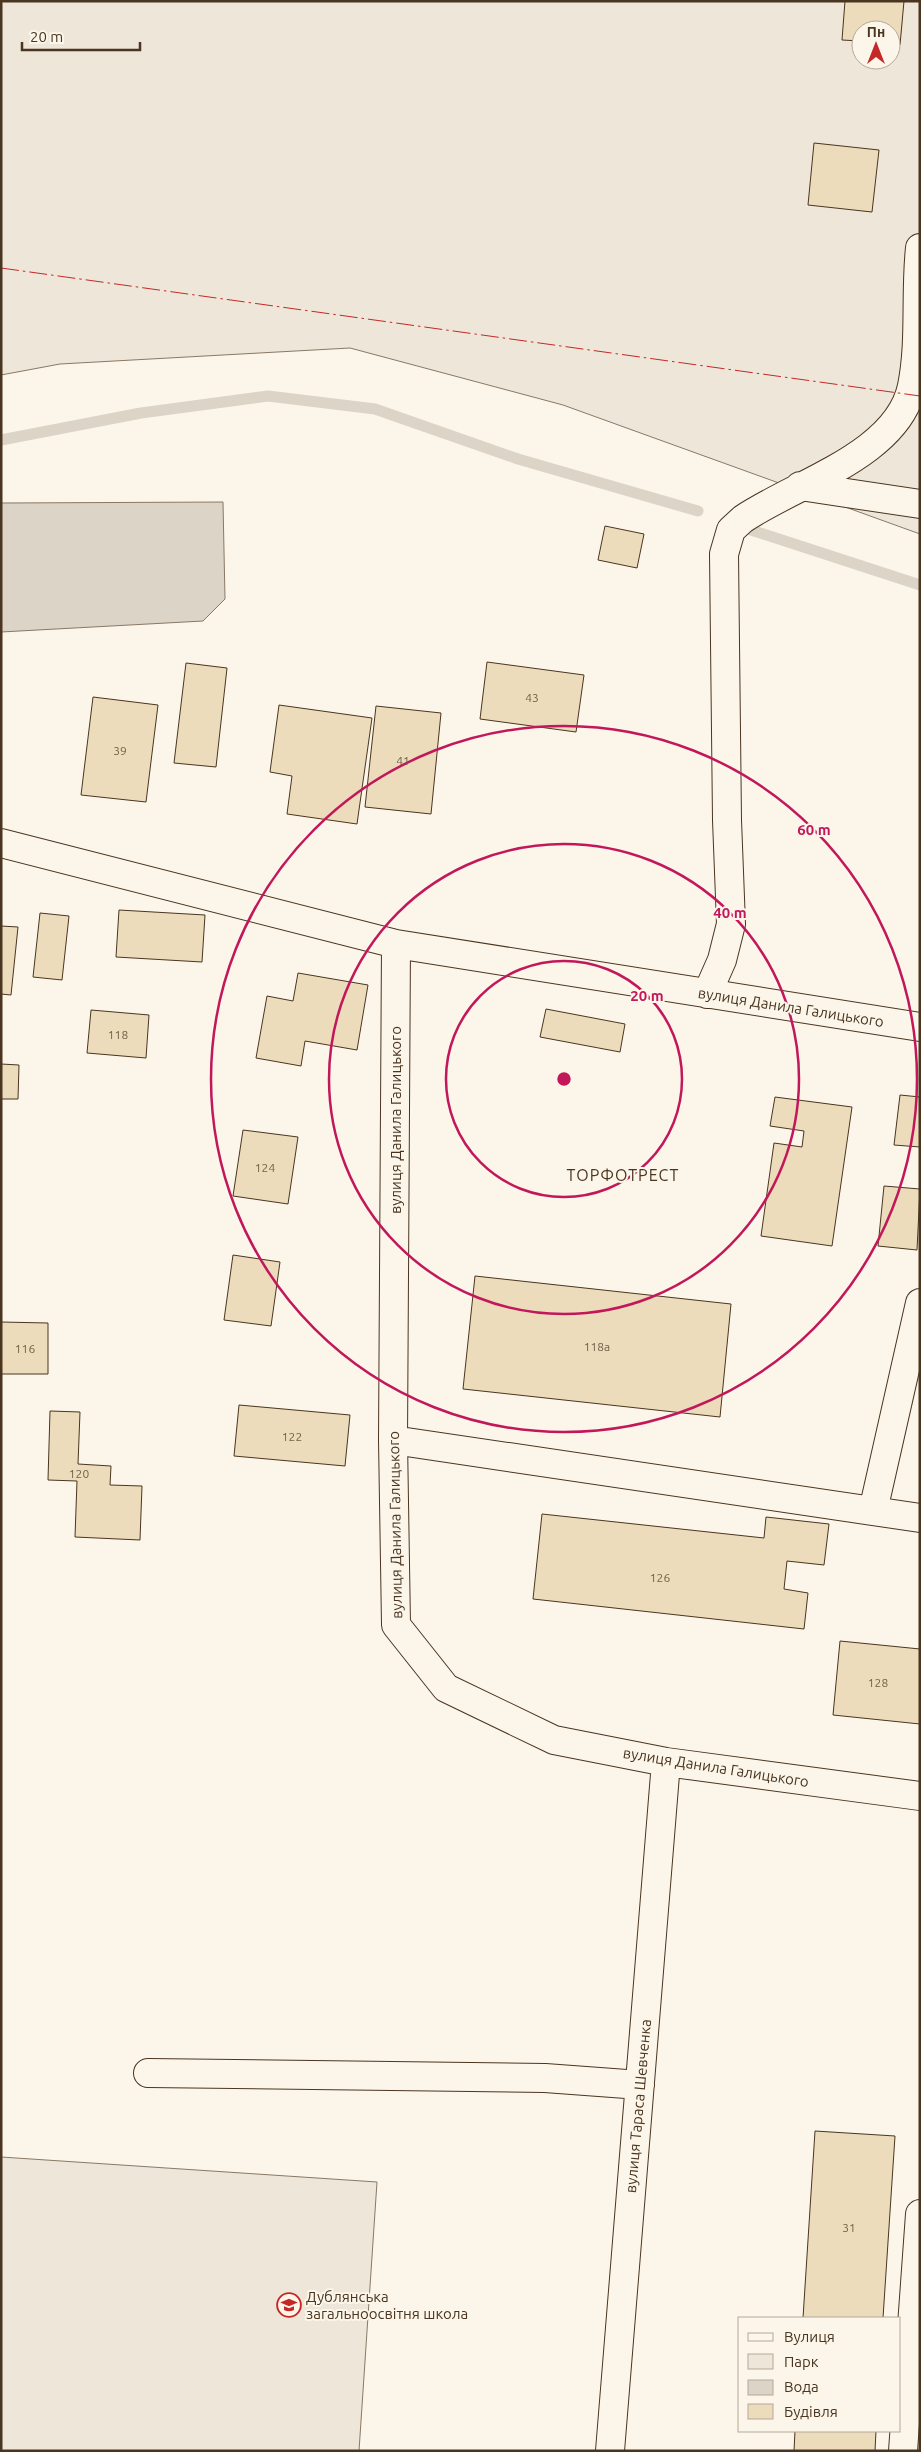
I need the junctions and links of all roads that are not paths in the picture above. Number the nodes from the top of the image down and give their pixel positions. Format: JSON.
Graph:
{"nodes":[{"id":1,"x":920,"y":248,"type":"edge"},
{"id":2,"x":800,"y":486,"type":"junction"},
{"id":3,"x":920,"y":504,"type":"edge"},
{"id":4,"x":1,"y":843,"type":"edge"},
{"id":5,"x":396,"y":944,"type":"junction"},
{"id":6,"x":706,"y":994,"type":"junction"},
{"id":7,"x":920,"y":1027,"type":"edge"},
{"id":8,"x":920,"y":1303,"type":"edge"},
{"id":9,"x":393,"y":1440,"type":"junction"},
{"id":10,"x":873,"y":1511,"type":"junction"},
{"id":11,"x":920,"y":1518,"type":"edge"},
{"id":12,"x":666,"y":1762,"type":"junction"},
{"id":13,"x":917,"y":1801,"type":"edge"},
{"id":14,"x":148,"y":2073,"type":"dead end"},
{"id":15,"x":640,"y":2085,"type":"junction"},
{"id":16,"x":920,"y":2214,"type":"edge"},
{"id":17,"x":610,"y":2451,"type":"edge"},
{"id":18,"x":903,"y":2451,"type":"edge"}],
"edges":[{"from":1,"to":2,"type":"street"},
{"from":2,"to":3,"type":"street"},
{"from":2,"to":6,"type":"street"},
{"from":4,"to":5,"type":"street","name":"вулиця Данила Галицького"},
{"from":5,"to":6,"type":"street","name":"вулиця Данила Галицького"},
{"from":5,"to":9,"type":"street","name":"вулиця Данила Галицького"},
{"from":6,"to":7,"type":"street","name":"вулиця Данила Галицького"},
{"from":8,"to":10,"type":"street"},
{"from":9,"to":10,"type":"street"},
{"from":9,"to":12,"type":"street","name":"вулиця Данила Галицького"},
{"from":10,"to":11,"type":"street"},
{"from":12,"to":13,"type":"street","name":"вулиця Данила Галицького"},
{"from":12,"to":15,"type":"street","name":"вулиця Тараса Шевченка"},
{"from":14,"to":15,"type":"street"},
{"from":15,"to":17,"type":"street","name":"вулиця Тараса Шевченка"},
{"from":16,"to":18,"type":"street"}]}
